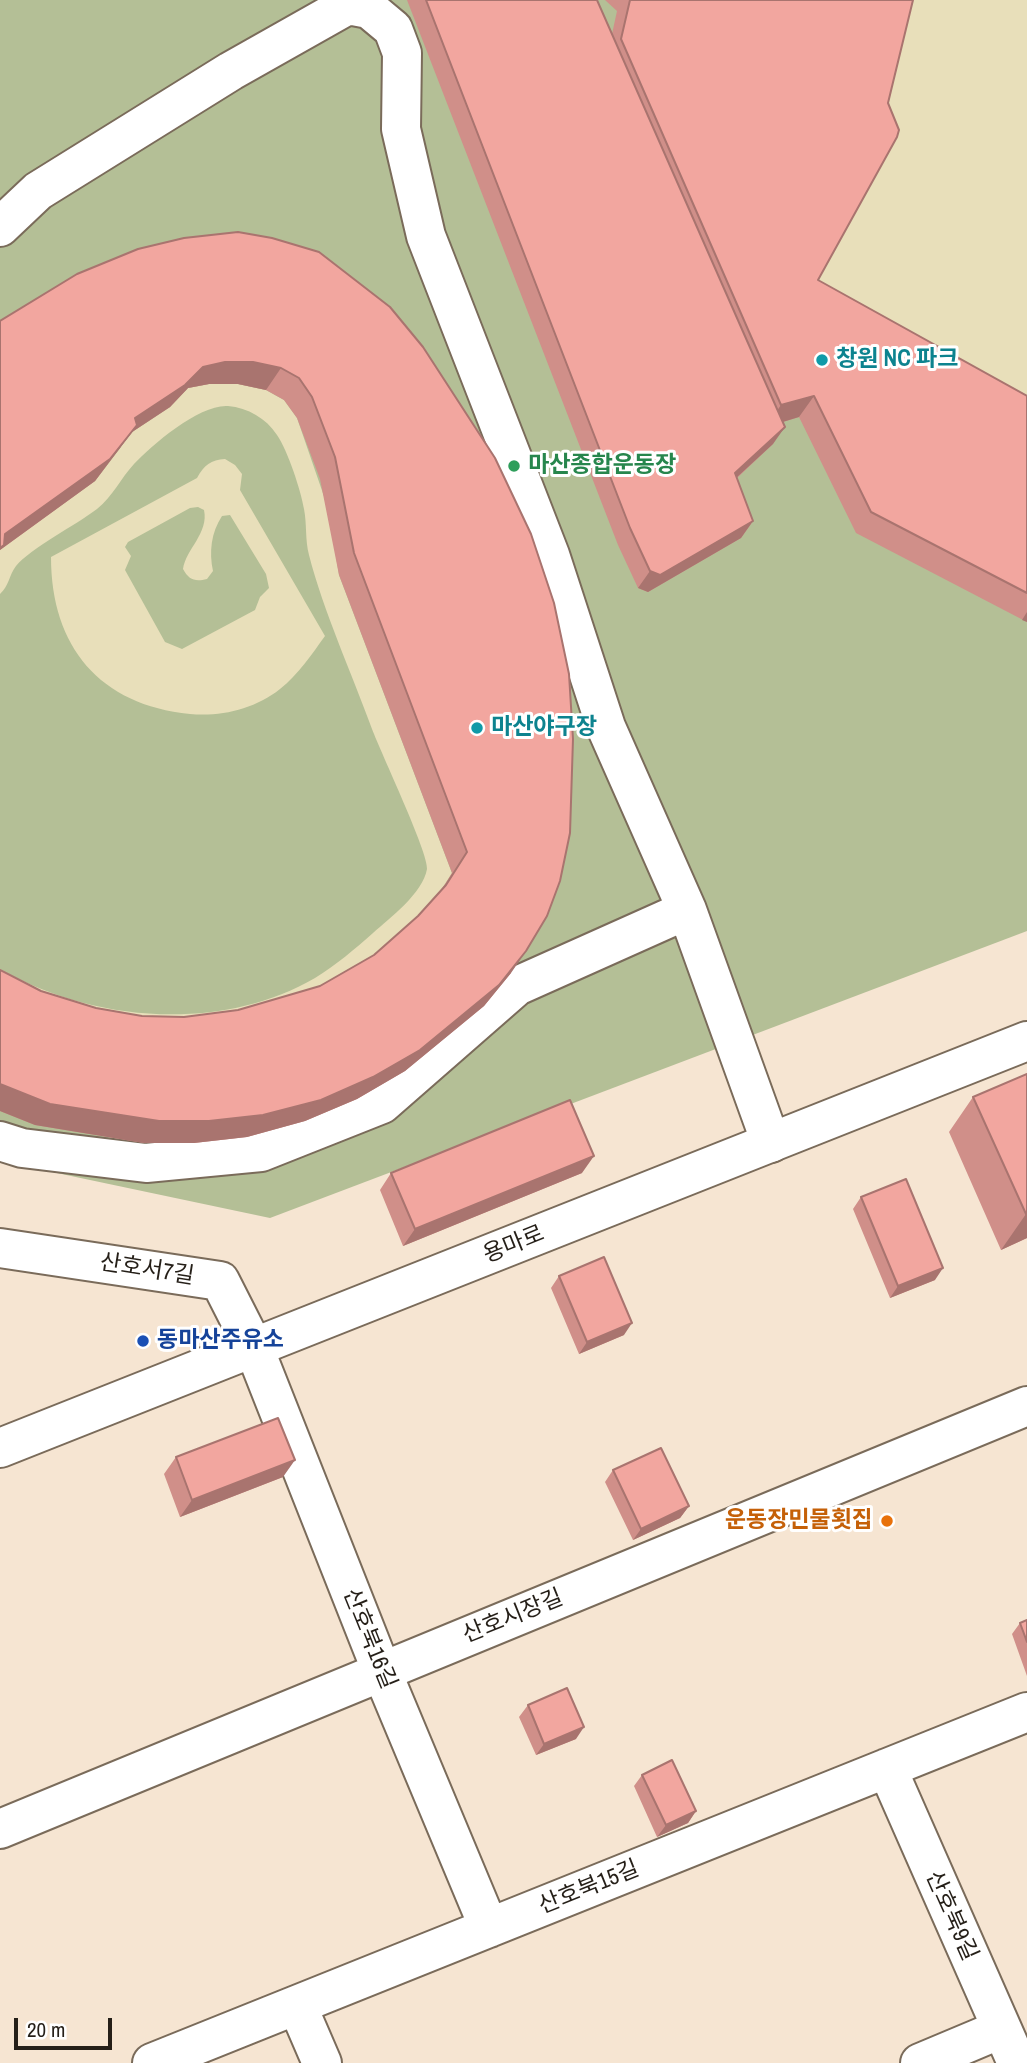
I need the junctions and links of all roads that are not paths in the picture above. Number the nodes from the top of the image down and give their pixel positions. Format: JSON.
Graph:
{"nodes":[{"id":1,"x":348,"y":2,"type":"edge"},
{"id":2,"x":0,"y":228,"type":"edge"},
{"id":3,"x":687,"y":910,"type":"junction"},
{"id":4,"x":1027,"y":1041,"type":"edge"},
{"id":5,"x":0,"y":1140,"type":"edge"},
{"id":6,"x":771,"y":1143,"type":"junction"},
{"id":7,"x":0,"y":1248,"type":"edge"},
{"id":8,"x":254,"y":1348,"type":"junction"},
{"id":9,"x":1027,"y":1406,"type":"edge"},
{"id":10,"x":0,"y":1448,"type":"edge"},
{"id":11,"x":382,"y":1672,"type":"junction"},
{"id":12,"x":1027,"y":1712,"type":"edge"},
{"id":13,"x":887,"y":1768,"type":"junction"},
{"id":14,"x":0,"y":1829,"type":"edge"},
{"id":15,"x":489,"y":1928,"type":"junction"},
{"id":16,"x":297,"y":2005,"type":"junction"},
{"id":17,"x":1000,"y":2029,"type":"junction"},
{"id":18,"x":152,"y":2063,"type":"edge"},
{"id":19,"x":322,"y":2063,"type":"edge"},
{"id":20,"x":920,"y":2063,"type":"edge"},
{"id":21,"x":1017,"y":2063,"type":"edge"}],
"edges":[{"from":1,"to":2,"type":"street"},
{"from":1,"to":3,"type":"street"},
{"from":3,"to":5,"type":"street"},
{"from":3,"to":6,"type":"street"},
{"from":4,"to":6,"type":"street","name":"용마로"},
{"from":6,"to":8,"type":"street","name":"용마로"},
{"from":7,"to":8,"type":"street","name":"산호서7길"},
{"from":8,"to":10,"type":"street","name":"용마로"},
{"from":8,"to":11,"type":"street","name":"산호북16길"},
{"from":9,"to":11,"type":"street","name":"산호시장길"},
{"from":11,"to":14,"type":"street","name":"산호시장길"},
{"from":11,"to":15,"type":"street","name":"산호북16길"},
{"from":12,"to":13,"type":"street","name":"산호북15길"},
{"from":13,"to":15,"type":"street","name":"산호북15길"},
{"from":13,"to":17,"type":"street","name":"산호북9길"},
{"from":15,"to":16,"type":"street","name":"산호북15길"},
{"from":16,"to":18,"type":"street","name":"산호북15길"},
{"from":16,"to":19,"type":"street"},
{"from":17,"to":20,"type":"street"},
{"from":17,"to":21,"type":"street","name":"산호북9길"}]}
